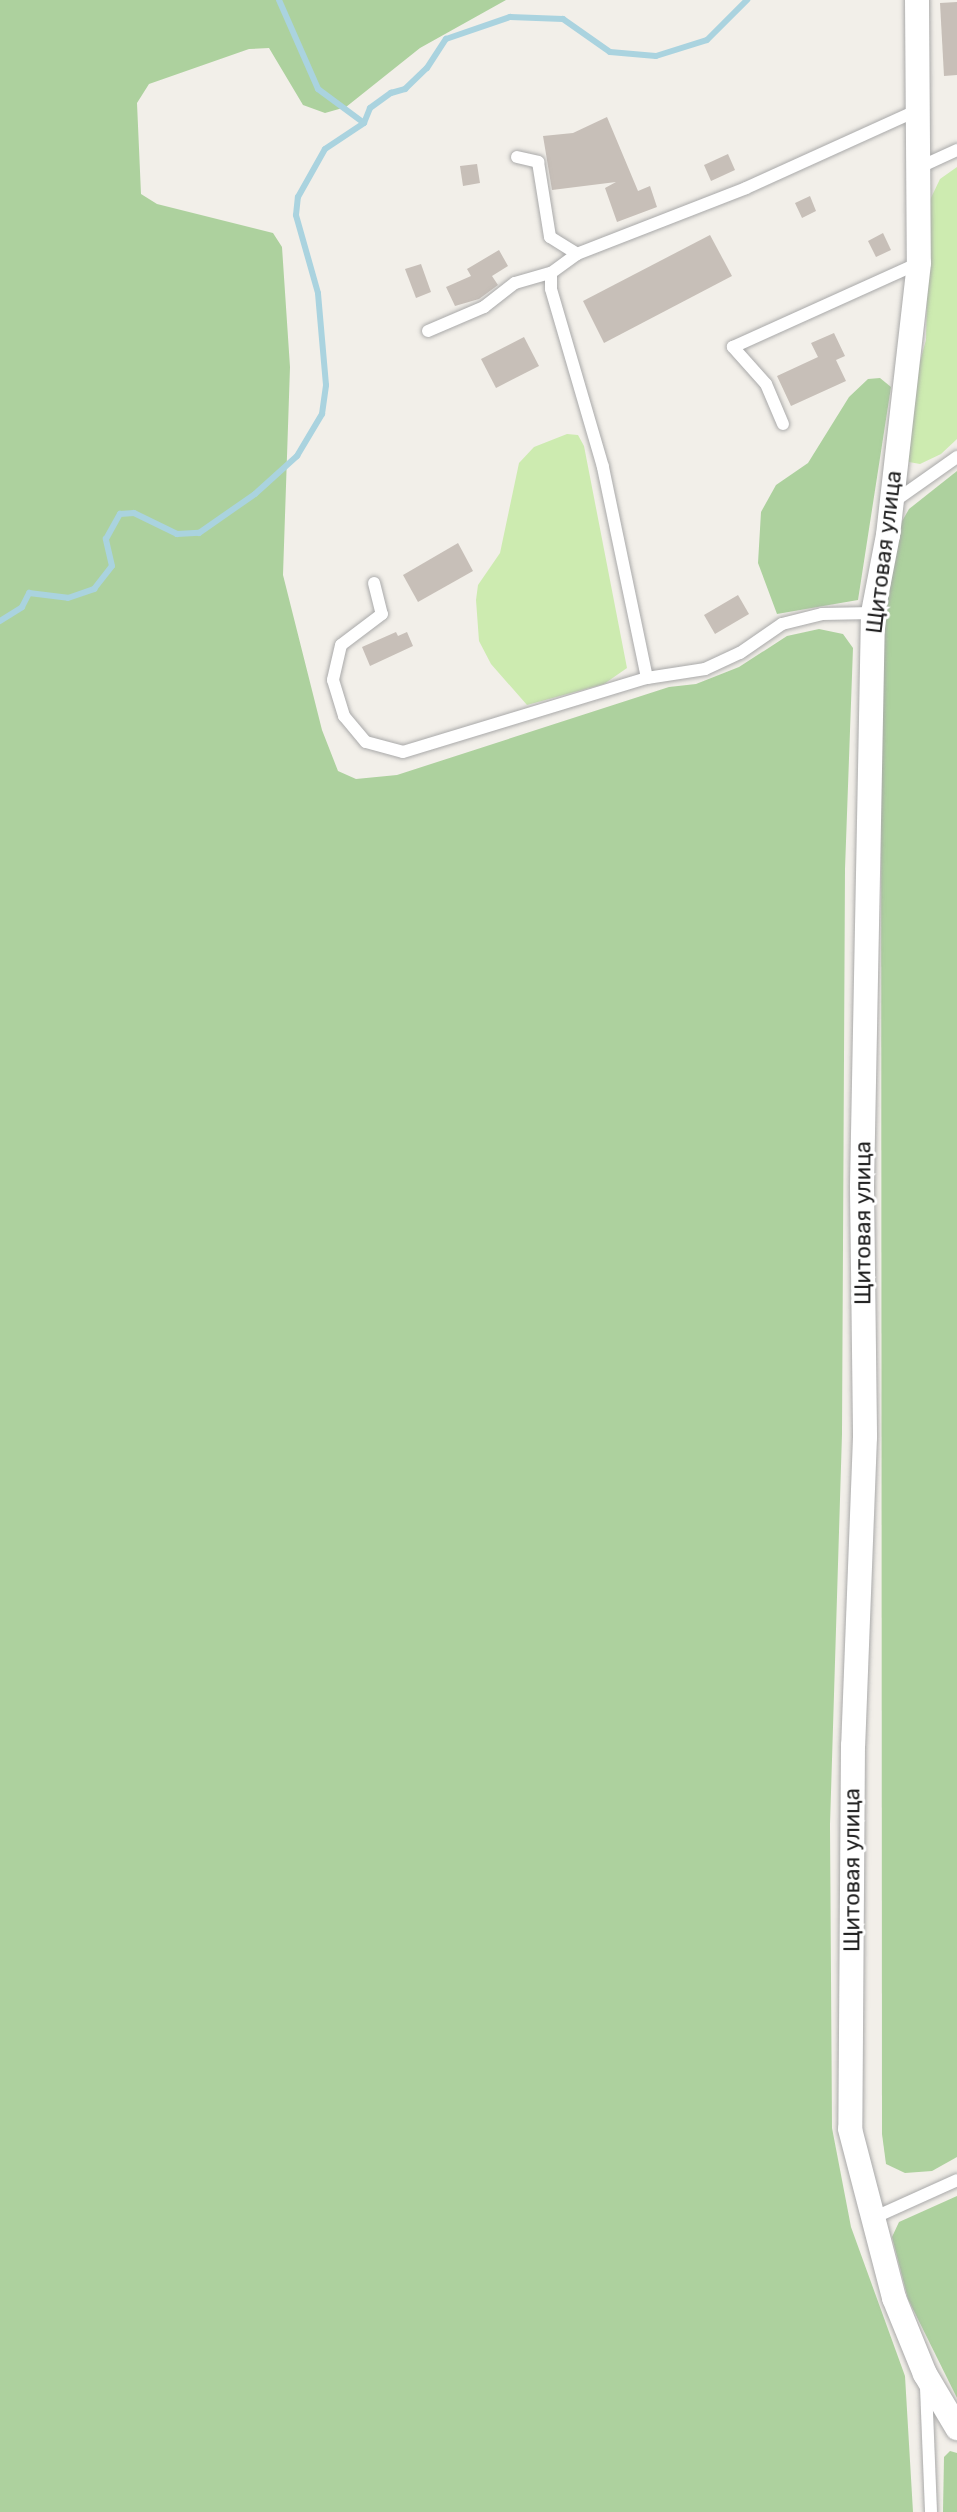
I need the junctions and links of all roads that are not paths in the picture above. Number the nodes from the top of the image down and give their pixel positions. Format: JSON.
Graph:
{"nodes":[{"id":1,"x":917,"y":0,"type":"edge"},
{"id":2,"x":918,"y":110,"type":"junction"},
{"id":3,"x":957,"y":150,"type":"edge"},
{"id":4,"x":517,"y":157,"type":"dead end"},
{"id":5,"x":920,"y":167,"type":"junction"},
{"id":6,"x":577,"y":254,"type":"junction"},
{"id":7,"x":919,"y":263,"type":"junction"},
{"id":8,"x":551,"y":273,"type":"junction"},
{"id":9,"x":428,"y":331,"type":"dead end"},
{"id":10,"x":783,"y":424,"type":"dead end"},
{"id":11,"x":957,"y":457,"type":"edge"},
{"id":12,"x":892,"y":503,"type":"junction"},
{"id":13,"x":374,"y":583,"type":"dead end"},
{"id":14,"x":873,"y":613,"type":"junction"},
{"id":15,"x":647,"y":678,"type":"junction"},
{"id":16,"x":957,"y":2180,"type":"edge"},
{"id":17,"x":871,"y":2219,"type":"junction"},
{"id":18,"x":925,"y":2374,"type":"junction"},
{"id":19,"x":957,"y":2428,"type":"edge"},
{"id":20,"x":931,"y":2512,"type":"edge"}],
"edges":[{"from":1,"to":2,"type":"street","name":"Щитовая улица"},
{"from":2,"to":5,"type":"street","name":"Щитовая улица"},
{"from":2,"to":6,"type":"lane"},
{"from":3,"to":5,"type":"lane"},
{"from":4,"to":6,"type":"lane"},
{"from":5,"to":7,"type":"street","name":"Щитовая улица"},
{"from":6,"to":8,"type":"lane"},
{"from":7,"to":10,"type":"lane"},
{"from":7,"to":12,"type":"street","name":"Щитовая улица"},
{"from":8,"to":9,"type":"lane"},
{"from":8,"to":15,"type":"lane"},
{"from":11,"to":12,"type":"lane"},
{"from":12,"to":14,"type":"street","name":"Щитовая улица"},
{"from":13,"to":15,"type":"lane"},
{"from":14,"to":15,"type":"lane"},
{"from":14,"to":17,"type":"street","name":"Щитовая улица"},
{"from":16,"to":17,"type":"lane"},
{"from":17,"to":18,"type":"street","name":"Щитовая улица"},
{"from":18,"to":19,"type":"street","name":"Щитовая улица"},
{"from":18,"to":20,"type":"lane"}]}
